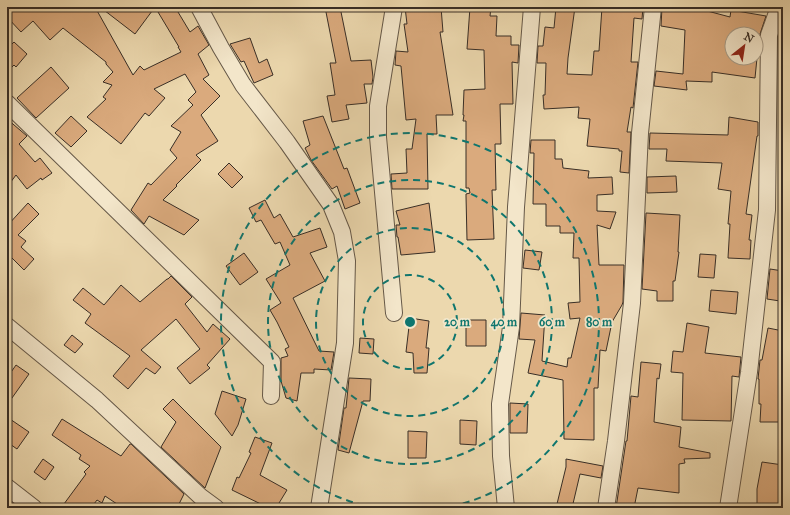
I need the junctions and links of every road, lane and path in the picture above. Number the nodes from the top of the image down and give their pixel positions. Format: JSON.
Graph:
{"nodes":[{"id":1,"x":199,"y":7,"type":"edge"},
{"id":2,"x":394,"y":7,"type":"edge"},
{"id":3,"x":532,"y":7,"type":"edge"},
{"id":4,"x":653,"y":7,"type":"edge"},
{"id":5,"x":778,"y":7,"type":"edge"},
{"id":6,"x":7,"y":103,"type":"edge"},
{"id":7,"x":394,"y":313,"type":"dead end"},
{"id":8,"x":7,"y":326,"type":"edge"},
{"id":9,"x":271,"y":396,"type":"dead end"},
{"id":10,"x":7,"y":487,"type":"edge"},
{"id":11,"x":34,"y":508,"type":"edge"},
{"id":12,"x":216,"y":508,"type":"edge"},
{"id":13,"x":319,"y":508,"type":"edge"},
{"id":14,"x":506,"y":508,"type":"edge"},
{"id":15,"x":606,"y":508,"type":"edge"},
{"id":16,"x":728,"y":508,"type":"edge"}],
"edges":[{"from":1,"to":13,"type":"street"},
{"from":2,"to":7,"type":"street"},
{"from":3,"to":14,"type":"street"},
{"from":4,"to":15,"type":"street"},
{"from":5,"to":16,"type":"street"},
{"from":6,"to":9,"type":"street"},
{"from":8,"to":12,"type":"street"},
{"from":10,"to":11,"type":"street"}]}
